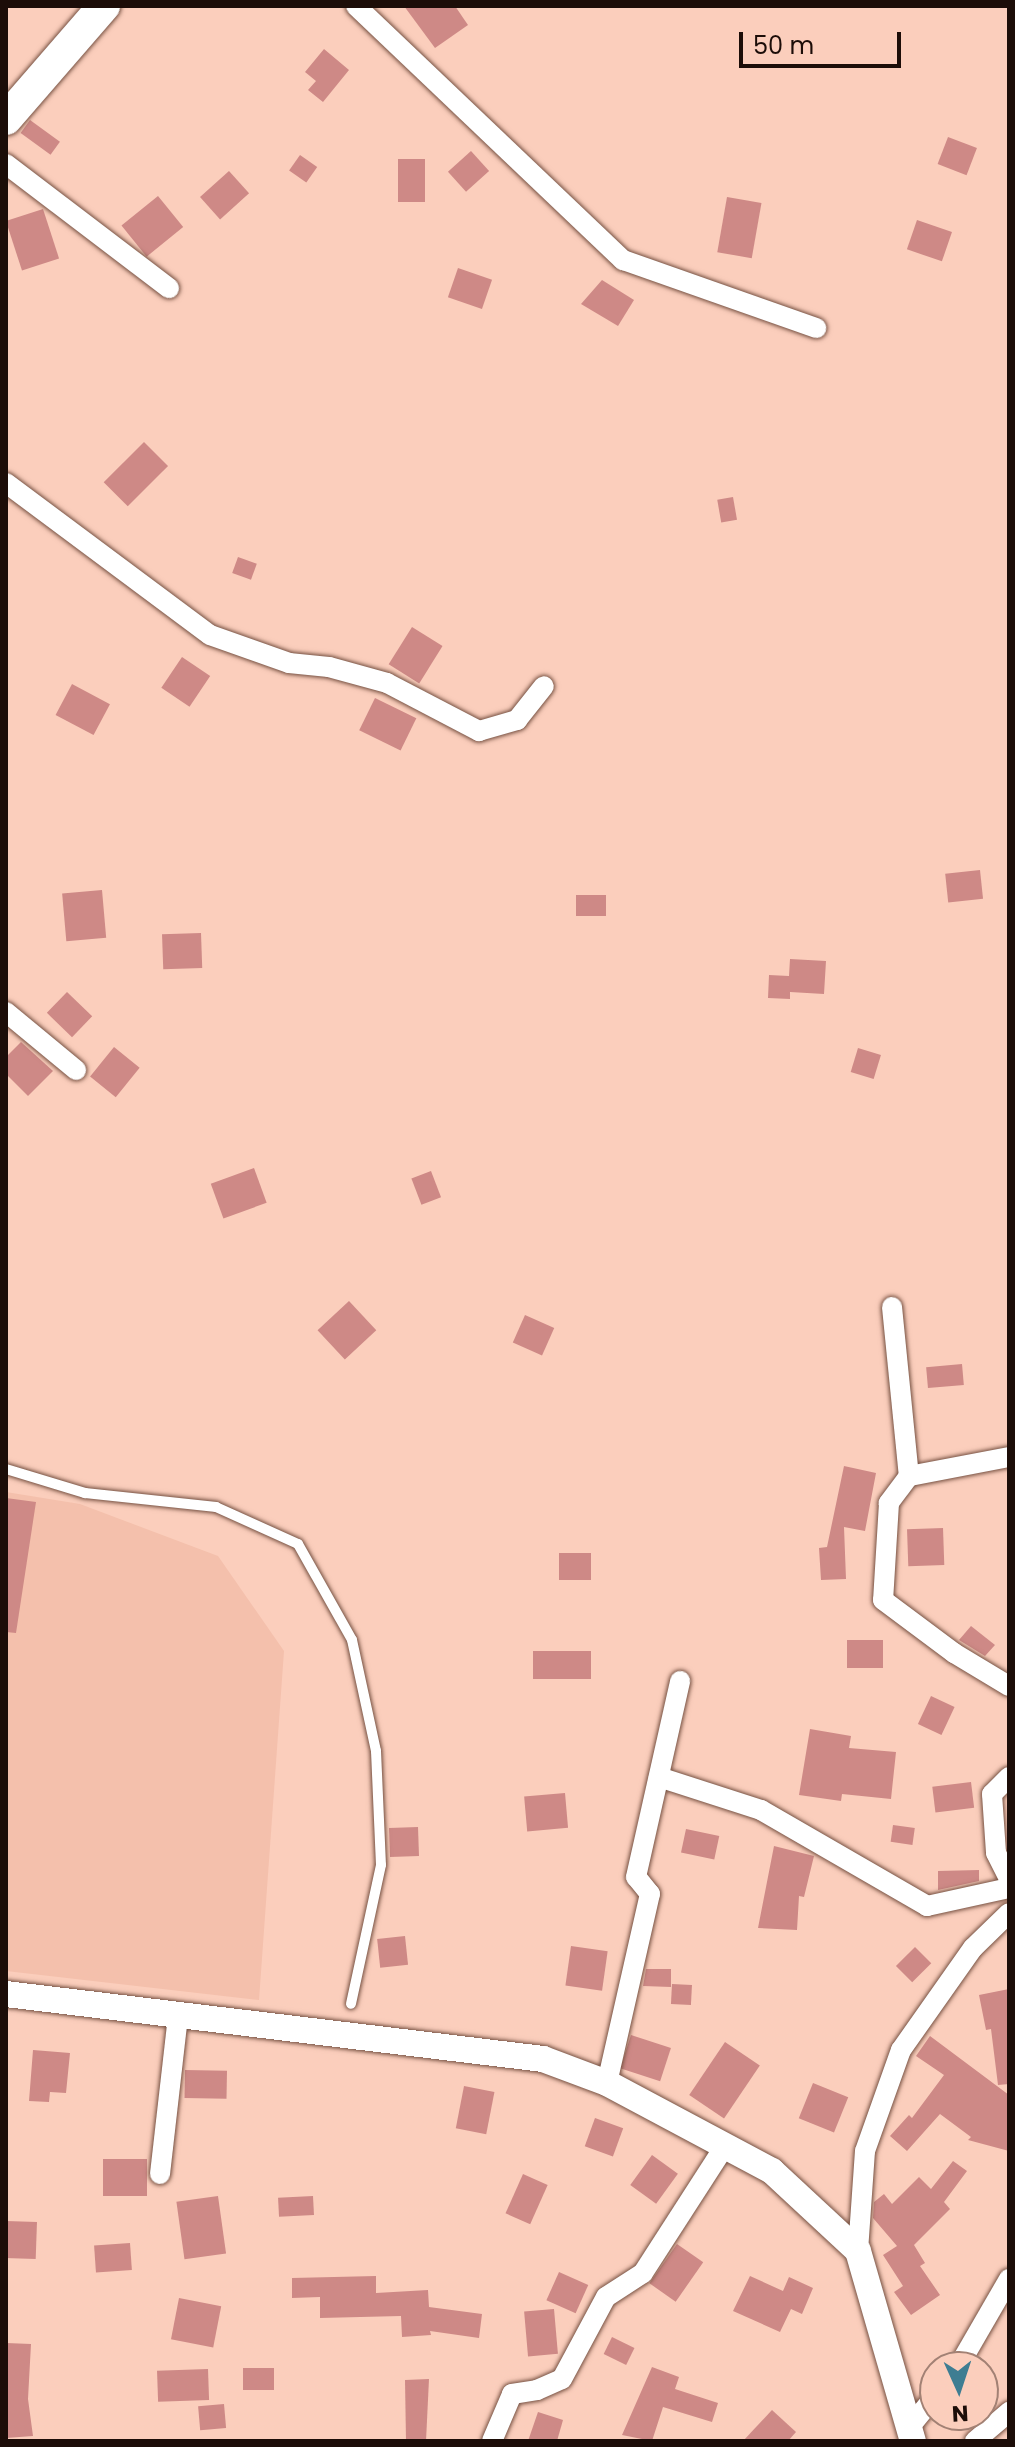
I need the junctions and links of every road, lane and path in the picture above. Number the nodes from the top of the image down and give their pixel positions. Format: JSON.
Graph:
{"nodes":[{"id":1,"x":104,"y":6,"type":"edge"},
{"id":2,"x":356,"y":6,"type":"edge"},
{"id":3,"x":6,"y":119,"type":"edge"},
{"id":4,"x":6,"y":164,"type":"edge"},
{"id":5,"x":169,"y":288,"type":"dead end"},
{"id":6,"x":816,"y":328,"type":"dead end"},
{"id":7,"x":6,"y":483,"type":"edge"},
{"id":8,"x":544,"y":686,"type":"dead end"},
{"id":9,"x":6,"y":1012,"type":"edge"},
{"id":10,"x":76,"y":1070,"type":"dead end"},
{"id":11,"x":892,"y":1307,"type":"dead end"},
{"id":12,"x":1009,"y":1457,"type":"edge"},
{"id":13,"x":6,"y":1469,"type":"edge"},
{"id":14,"x":909,"y":1476,"type":"junction"},
{"id":15,"x":680,"y":1681,"type":"dead end"},
{"id":16,"x":1009,"y":1686,"type":"edge"},
{"id":17,"x":659,"y":1777,"type":"junction"},
{"id":18,"x":1009,"y":1777,"type":"edge"},
{"id":19,"x":1009,"y":1879,"type":"edge"},
{"id":20,"x":1009,"y":1888,"type":"edge"},
{"id":21,"x":1009,"y":1913,"type":"edge"},
{"id":22,"x":6,"y":1994,"type":"edge"},
{"id":23,"x":351,"y":2004,"type":"dead end"},
{"id":24,"x":178,"y":2016,"type":"junction"},
{"id":25,"x":607,"y":2083,"type":"junction"},
{"id":26,"x":726,"y":2144,"type":"junction"},
{"id":27,"x":160,"y":2174,"type":"dead end"},
{"id":28,"x":858,"y":2251,"type":"junction"},
{"id":29,"x":1009,"y":2279,"type":"edge"},
{"id":30,"x":967,"y":2351,"type":"edge"},
{"id":31,"x":1009,"y":2412,"type":"edge"},
{"id":32,"x":910,"y":2435,"type":"edge"},
{"id":33,"x":492,"y":2441,"type":"edge"},
{"id":34,"x":975,"y":2441,"type":"edge"}],
"edges":[{"from":1,"to":3,"type":"main road"},
{"from":2,"to":6,"type":"street"},
{"from":4,"to":5,"type":"street"},
{"from":7,"to":8,"type":"street"},
{"from":9,"to":10,"type":"street"},
{"from":11,"to":14,"type":"street"},
{"from":12,"to":14,"type":"street"},
{"from":13,"to":23,"type":"lane"},
{"from":14,"to":16,"type":"street"},
{"from":15,"to":17,"type":"street"},
{"from":17,"to":20,"type":"street"},
{"from":17,"to":25,"type":"street"},
{"from":18,"to":19,"type":"street"},
{"from":21,"to":28,"type":"street"},
{"from":22,"to":24,"type":"street"},
{"from":24,"to":25,"type":"street"},
{"from":24,"to":27,"type":"street"},
{"from":25,"to":26,"type":"street"},
{"from":26,"to":28,"type":"street"},
{"from":26,"to":33,"type":"street"},
{"from":28,"to":32,"type":"street"},
{"from":29,"to":30,"type":"street"},
{"from":31,"to":34,"type":"street"}]}
